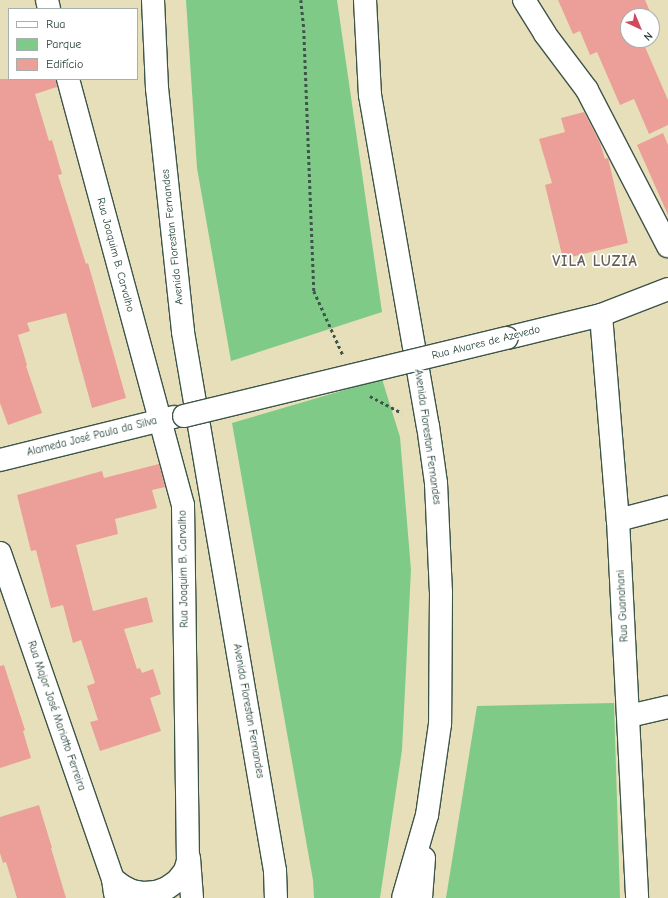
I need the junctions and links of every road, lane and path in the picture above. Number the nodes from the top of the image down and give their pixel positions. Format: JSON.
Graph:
{"nodes":[{"id":1,"x":153,"y":0,"type":"edge"},
{"id":2,"x":301,"y":0,"type":"edge"},
{"id":3,"x":365,"y":0,"type":"edge"},
{"id":4,"x":524,"y":0,"type":"edge"},
{"id":5,"x":68,"y":80,"type":"edge"},
{"id":6,"x":668,"y":246,"type":"edge"},
{"id":7,"x":668,"y":289,"type":"edge"},
{"id":8,"x":601,"y":315,"type":"junction"},
{"id":9,"x":346,"y":362,"type":"dead end"},
{"id":10,"x":365,"y":393,"type":"dead end"},
{"id":11,"x":184,"y":416,"type":"joint"},
{"id":12,"x":159,"y":420,"type":"junction"},
{"id":13,"x":428,"y":426,"type":"junction"},
{"id":14,"x":0,"y":460,"type":"edge"},
{"id":15,"x":668,"y":507,"type":"edge"},
{"id":16,"x":618,"y":520,"type":"junction"},
{"id":17,"x":0,"y":553,"type":"edge"},
{"id":18,"x":668,"y":707,"type":"edge"},
{"id":19,"x":629,"y":716,"type":"junction"},
{"id":20,"x":427,"y":815,"type":"junction"},
{"id":21,"x":188,"y":851,"type":"junction"},
{"id":22,"x":114,"y":888,"type":"edge"},
{"id":23,"x":192,"y":898,"type":"edge"},
{"id":24,"x":276,"y":898,"type":"edge"},
{"id":25,"x":403,"y":898,"type":"edge"},
{"id":26,"x":421,"y":898,"type":"edge"},
{"id":27,"x":637,"y":898,"type":"edge"}],
"edges":[{"from":1,"to":24,"type":"main road","name":"Avenida Florestan Fernandes"},
{"from":2,"to":9,"type":"path"},
{"from":3,"to":13,"type":"main road","name":"Avenida Florestan Fernandes"},
{"from":4,"to":6,"type":"main road"},
{"from":5,"to":12,"type":"main road","name":"Rua Joaquim B. Carvalho"},
{"from":7,"to":8,"type":"main road","name":"Rua Alvares de Azevedo"},
{"from":8,"to":11,"type":"main road","name":"Rua Alvares de Azevedo","bridge":true},
{"from":8,"to":16,"type":"main road","name":"Rua Guanahani"},
{"from":10,"to":13,"type":"path"},
{"from":11,"to":12,"type":"main road","name":"Alameda José Paula da Silva"},
{"from":12,"to":14,"type":"main road","name":"Alameda José Paula da Silva"},
{"from":12,"to":21,"type":"main road","name":"Rua Joaquim B. Carvalho"},
{"from":13,"to":20,"type":"main road","name":"Avenida Florestan Fernandes"},
{"from":15,"to":16,"type":"main road"},
{"from":16,"to":19,"type":"main road","name":"Rua Guanahani"},
{"from":17,"to":22,"type":"main road","name":"Rua Major José Mariotto Ferreira"},
{"from":18,"to":19,"type":"main road"},
{"from":19,"to":27,"type":"main road","name":"Rua Guanahani"},
{"from":20,"to":25,"type":"main road","name":"Avenida Florestan Fernandes"},
{"from":20,"to":26,"type":"main road"},
{"from":21,"to":22,"type":"main road","name":"Rua Joaquim B. Carvalho"},
{"from":21,"to":23,"type":"main road"}]}
